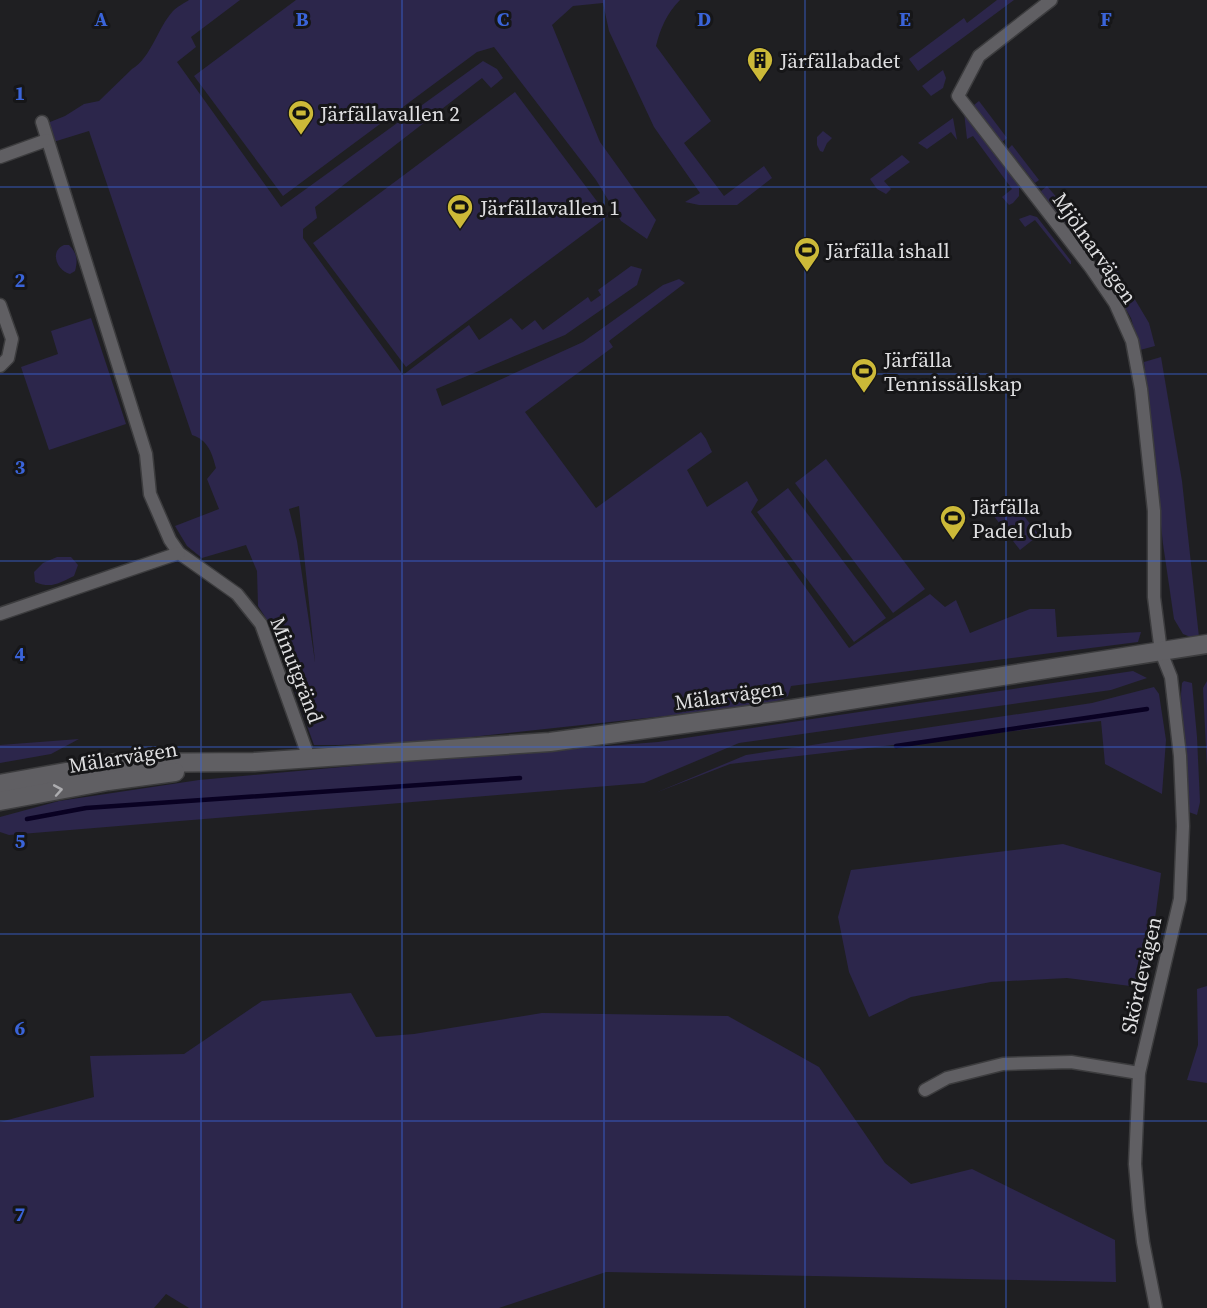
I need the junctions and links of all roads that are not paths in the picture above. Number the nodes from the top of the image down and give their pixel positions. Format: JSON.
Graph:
{"nodes":[{"id":1,"x":1051,"y":0,"type":"edge"},
{"id":2,"x":42,"y":122,"type":"dead end"},
{"id":3,"x":47,"y":140,"type":"junction"},
{"id":4,"x":0,"y":157,"type":"edge"},
{"id":5,"x":0,"y":305,"type":"edge"},
{"id":6,"x":0,"y":366,"type":"edge"},
{"id":7,"x":179,"y":553,"type":"junction"},
{"id":8,"x":0,"y":614,"type":"edge"},
{"id":9,"x":1207,"y":644,"type":"edge"},
{"id":10,"x":1161,"y":652,"type":"junction"},
{"id":11,"x":309,"y":758,"type":"junction"},
{"id":12,"x":254,"y":762,"type":"junction"},
{"id":13,"x":0,"y":784,"type":"edge"},
{"id":14,"x":0,"y":801,"type":"edge"},
{"id":15,"x":1139,"y":1073,"type":"junction"},
{"id":16,"x":925,"y":1090,"type":"dead end"},
{"id":17,"x":1156,"y":1308,"type":"edge"}],
"edges":[{"from":1,"to":10,"type":"street","name":"Mjölnarvägen"},
{"from":2,"to":3,"type":"street","name":"Minutgränd"},
{"from":3,"to":4,"type":"street"},
{"from":3,"to":7,"type":"street","name":"Minutgränd"},
{"from":5,"to":6,"type":"street"},
{"from":7,"to":8,"type":"street"},
{"from":7,"to":11,"type":"street","name":"Minutgränd"},
{"from":9,"to":10,"type":"street","name":"Mälarvägen"},
{"from":10,"to":11,"type":"street","name":"Mälarvägen"},
{"from":10,"to":15,"type":"street","name":"Skördevägen"},
{"from":11,"to":12,"type":"street","name":"Mälarvägen"},
{"from":12,"to":13,"type":"street","name":"Mälarvägen"},
{"from":14,"to":12,"type":"street","name":"Mälarvägen","one_way":true},
{"from":15,"to":16,"type":"street"},
{"from":15,"to":17,"type":"street","name":"Skördevägen"}]}
